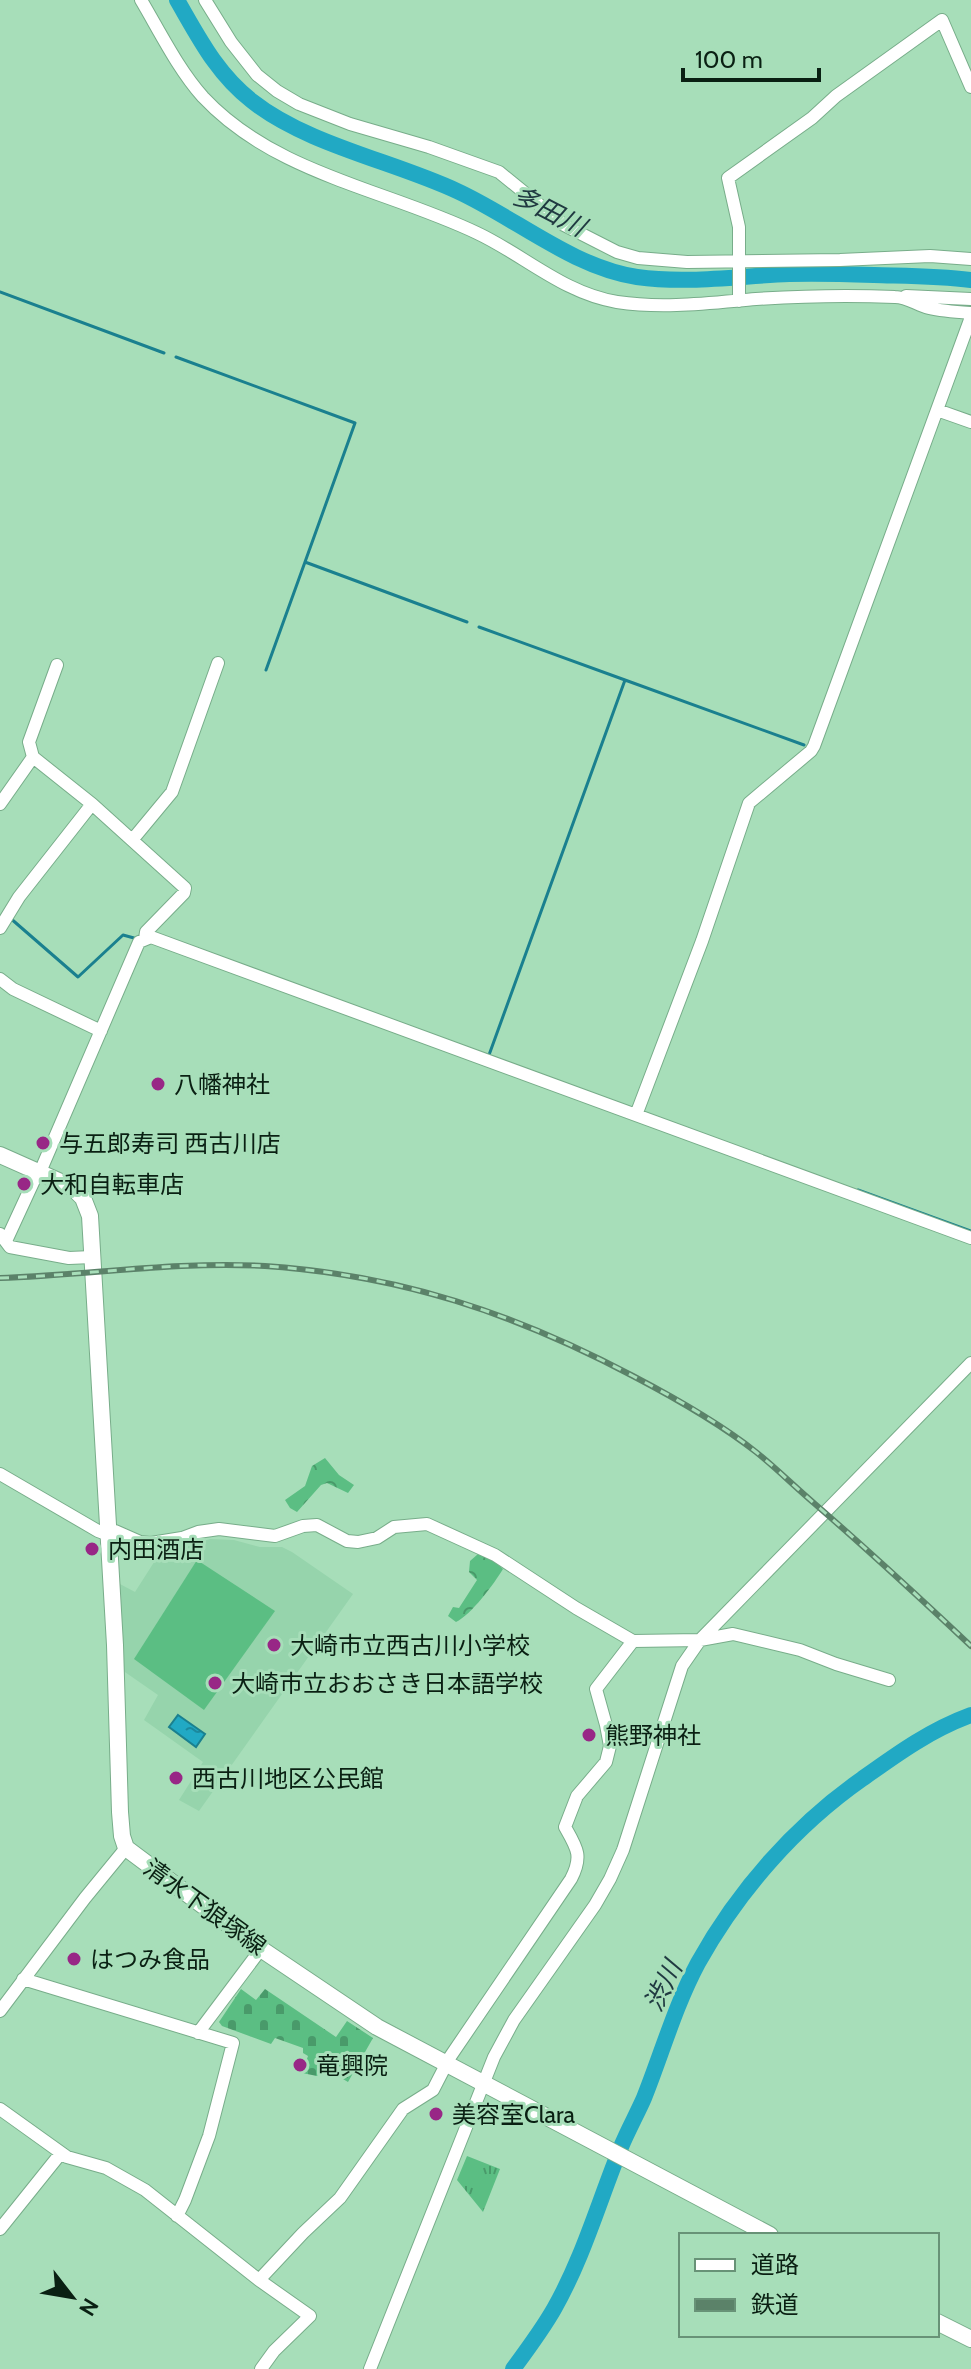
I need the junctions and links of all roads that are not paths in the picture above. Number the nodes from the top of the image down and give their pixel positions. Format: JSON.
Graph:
{"nodes":[{"id":1,"x":141,"y":0,"type":"edge"},
{"id":2,"x":205,"y":0,"type":"edge"},
{"id":3,"x":971,"y":87,"type":"edge"},
{"id":4,"x":971,"y":259,"type":"edge"},
{"id":5,"x":741,"y":264,"type":"junction"},
{"id":6,"x":900,"y":297,"type":"junction"},
{"id":7,"x":740,"y":298,"type":"junction"},
{"id":8,"x":971,"y":299,"type":"edge"},
{"id":9,"x":971,"y":315,"type":"edge"},
{"id":10,"x":937,"y":410,"type":"junction"},
{"id":11,"x":971,"y":422,"type":"edge"},
{"id":12,"x":218,"y":663,"type":"dead end"},
{"id":13,"x":57,"y":665,"type":"dead end"},
{"id":14,"x":33,"y":757,"type":"junction"},
{"id":15,"x":0,"y":804,"type":"edge"},
{"id":16,"x":92,"y":804,"type":"junction"},
{"id":17,"x":133,"y":839,"type":"junction"},
{"id":18,"x":5,"y":920,"type":"edge"},
{"id":19,"x":145,"y":939,"type":"junction"},
{"id":20,"x":0,"y":979,"type":"edge"},
{"id":21,"x":101,"y":1031,"type":"junction"},
{"id":22,"x":636,"y":1115,"type":"junction"},
{"id":23,"x":0,"y":1155,"type":"edge"},
{"id":24,"x":40,"y":1172,"type":"junction"},
{"id":25,"x":3,"y":1237,"type":"edge"},
{"id":26,"x":971,"y":1238,"type":"edge"},
{"id":27,"x":92,"y":1257,"type":"junction"},
{"id":28,"x":971,"y":1363,"type":"edge"},
{"id":29,"x":0,"y":1474,"type":"edge"},
{"id":30,"x":109,"y":1535,"type":"junction"},
{"id":31,"x":700,"y":1640,"type":"junction"},
{"id":32,"x":633,"y":1641,"type":"junction"},
{"id":33,"x":889,"y":1680,"type":"dead end"},
{"id":34,"x":126,"y":1848,"type":"junction"},
{"id":35,"x":261,"y":1949,"type":"junction"},
{"id":36,"x":23,"y":1979,"type":"junction"},
{"id":37,"x":0,"y":2011,"type":"edge"},
{"id":38,"x":198,"y":2033,"type":"junction"},
{"id":39,"x":448,"y":2064,"type":"junction"},
{"id":40,"x":482,"y":2084,"type":"junction"},
{"id":41,"x":0,"y":2109,"type":"edge"},
{"id":42,"x":61,"y":2153,"type":"junction"},
{"id":43,"x":177,"y":2216,"type":"junction"},
{"id":44,"x":0,"y":2229,"type":"edge"},
{"id":45,"x":766,"y":2233,"type":"edge"},
{"id":46,"x":259,"y":2280,"type":"junction"},
{"id":47,"x":939,"y":2323,"type":"edge"},
{"id":48,"x":971,"y":2339,"type":"edge"},
{"id":49,"x":261,"y":2369,"type":"edge"},
{"id":50,"x":370,"y":2369,"type":"edge"}],
"edges":[{"from":1,"to":7,"type":"street"},
{"from":2,"to":5,"type":"street"},
{"from":3,"to":5,"type":"street"},
{"from":4,"to":5,"type":"street"},
{"from":5,"to":7,"type":"street"},
{"from":6,"to":7,"type":"street"},
{"from":6,"to":8,"type":"street"},
{"from":6,"to":9,"type":"street"},
{"from":9,"to":10,"type":"street"},
{"from":10,"to":11,"type":"street"},
{"from":10,"to":22,"type":"street"},
{"from":12,"to":17,"type":"street"},
{"from":13,"to":14,"type":"street"},
{"from":14,"to":15,"type":"street"},
{"from":14,"to":16,"type":"street"},
{"from":16,"to":17,"type":"street"},
{"from":16,"to":18,"type":"street"},
{"from":17,"to":19,"type":"street"},
{"from":19,"to":21,"type":"street"},
{"from":19,"to":22,"type":"street"},
{"from":20,"to":21,"type":"street"},
{"from":21,"to":24,"type":"street"},
{"from":22,"to":26,"type":"street"},
{"from":23,"to":24,"type":"main road","name":"清水下狼塚線"},
{"from":24,"to":25,"type":"street"},
{"from":24,"to":27,"type":"main road","name":"清水下狼塚線"},
{"from":25,"to":27,"type":"street"},
{"from":27,"to":30,"type":"main road","name":"清水下狼塚線"},
{"from":28,"to":31,"type":"street"},
{"from":29,"to":30,"type":"street"},
{"from":30,"to":32,"type":"street"},
{"from":30,"to":34,"type":"main road","name":"清水下狼塚線"},
{"from":31,"to":32,"type":"street"},
{"from":31,"to":33,"type":"street"},
{"from":31,"to":40,"type":"street"},
{"from":32,"to":39,"type":"street"},
{"from":34,"to":35,"type":"main road","name":"清水下狼塚線"},
{"from":34,"to":36,"type":"street"},
{"from":35,"to":38,"type":"street"},
{"from":35,"to":39,"type":"main road","name":"清水下狼塚線"},
{"from":36,"to":37,"type":"street"},
{"from":36,"to":38,"type":"street"},
{"from":38,"to":43,"type":"street"},
{"from":39,"to":40,"type":"main road","name":"清水下狼塚線"},
{"from":39,"to":46,"type":"street"},
{"from":40,"to":45,"type":"main road","name":"清水下狼塚線"},
{"from":40,"to":50,"type":"street"},
{"from":41,"to":42,"type":"street"},
{"from":42,"to":43,"type":"street"},
{"from":42,"to":44,"type":"street"},
{"from":43,"to":46,"type":"street"},
{"from":46,"to":49,"type":"street"},
{"from":47,"to":48,"type":"main road"}]}
